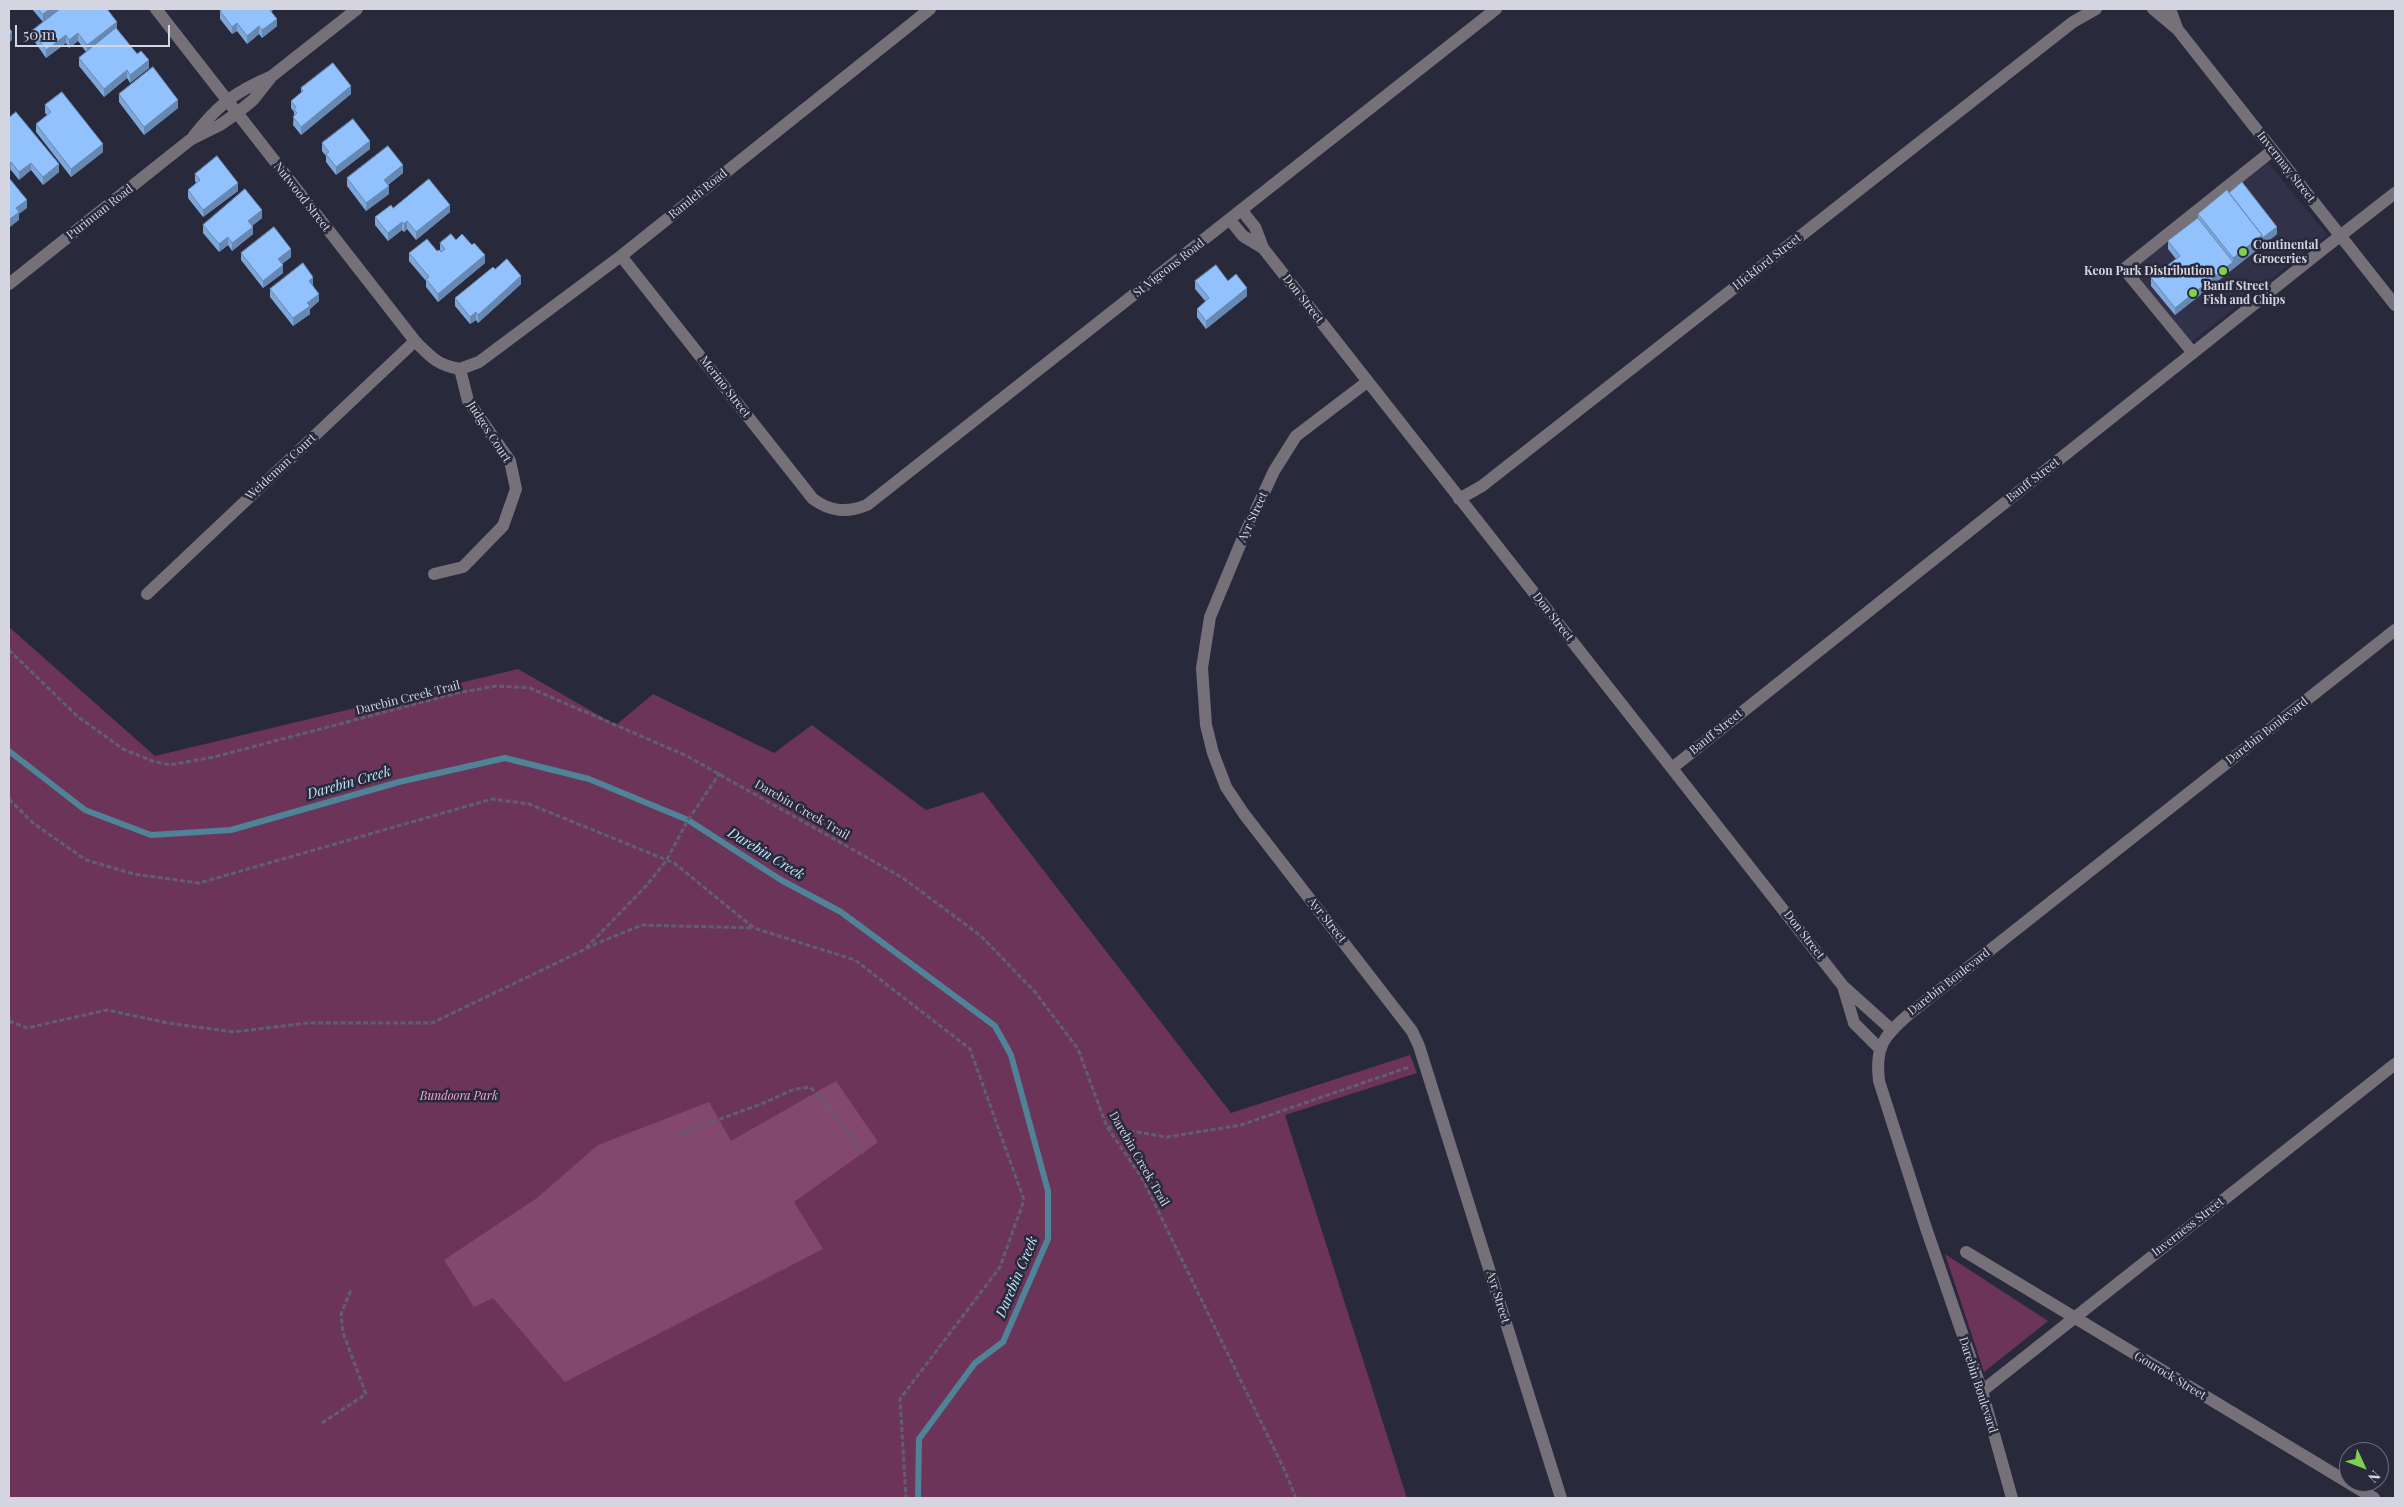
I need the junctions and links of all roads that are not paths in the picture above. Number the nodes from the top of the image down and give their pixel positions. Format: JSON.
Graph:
{"nodes":[{"id":1,"x":156,"y":9,"type":"edge"},
{"id":2,"x":357,"y":9,"type":"edge"},
{"id":3,"x":930,"y":9,"type":"edge"},
{"id":4,"x":1496,"y":9,"type":"edge"},
{"id":5,"x":2083,"y":9,"type":"edge"},
{"id":6,"x":2096,"y":9,"type":"edge"},
{"id":7,"x":2153,"y":9,"type":"edge"},
{"id":8,"x":2170,"y":9,"type":"edge"},
{"id":9,"x":2073,"y":22,"type":"junction"},
{"id":10,"x":2178,"y":30,"type":"junction"},
{"id":11,"x":272,"y":76,"type":"junction"},
{"id":12,"x":228,"y":100,"type":"junction"},
{"id":13,"x":237,"y":113,"type":"junction"},
{"id":14,"x":190,"y":140,"type":"junction"},
{"id":15,"x":2273,"y":150,"type":"junction"},
{"id":16,"x":2395,"y":193,"type":"edge"},
{"id":17,"x":1242,"y":211,"type":"junction"},
{"id":18,"x":1230,"y":220,"type":"junction"},
{"id":19,"x":2340,"y":235,"type":"junction"},
{"id":20,"x":1263,"y":248,"type":"junction"},
{"id":21,"x":621,"y":256,"type":"junction"},
{"id":22,"x":9,"y":284,"type":"edge"},
{"id":23,"x":2395,"y":305,"type":"edge"},
{"id":24,"x":415,"y":341,"type":"junction"},
{"id":25,"x":2193,"y":353,"type":"junction"},
{"id":26,"x":460,"y":369,"type":"junction"},
{"id":27,"x":1367,"y":382,"type":"junction"},
{"id":28,"x":1459,"y":499,"type":"junction"},
{"id":29,"x":836,"y":510,"type":"joint"},
{"id":30,"x":434,"y":574,"type":"dead end"},
{"id":31,"x":148,"y":594,"type":"dead end"},
{"id":32,"x":2395,"y":630,"type":"edge"},
{"id":33,"x":1672,"y":768,"type":"junction"},
{"id":34,"x":1843,"y":986,"type":"junction"},
{"id":35,"x":1892,"y":1030,"type":"junction"},
{"id":36,"x":1879,"y":1048,"type":"junction"},
{"id":37,"x":2395,"y":1064,"type":"edge"},
{"id":38,"x":1966,"y":1252,"type":"dead end"},
{"id":39,"x":2074,"y":1318,"type":"junction"},
{"id":40,"x":1982,"y":1391,"type":"junction"},
{"id":41,"x":1561,"y":1498,"type":"edge"},
{"id":42,"x":2012,"y":1498,"type":"edge"},
{"id":43,"x":2374,"y":1498,"type":"edge"}],
"edges":[{"from":1,"to":12,"type":"street","name":"Nutwood Street"},
{"from":2,"to":11,"type":"street","name":"Purinuan Road"},
{"from":3,"to":21,"type":"street","name":"Ramleh Road"},
{"from":4,"to":17,"type":"street","name":"St Vigeons Road"},
{"from":5,"to":9,"type":"street","name":"Hickford Street"},
{"from":6,"to":9,"type":"street","name":"Hickford Street"},
{"from":7,"to":10,"type":"street","name":"Invermay Street"},
{"from":8,"to":10,"type":"street","name":"Invermay Street"},
{"from":9,"to":28,"type":"street","name":"Hickford Street"},
{"from":10,"to":15,"type":"street","name":"Invermay Street"},
{"from":11,"to":12,"type":"street","name":"Purinuan Road"},
{"from":11,"to":13,"type":"street","name":"Purinuan Road"},
{"from":12,"to":13,"type":"street","name":"Nutwood Street"},
{"from":12,"to":14,"type":"street","name":"Purinuan Road"},
{"from":13,"to":14,"type":"street","name":"Purinuan Road"},
{"from":13,"to":24,"type":"street","name":"Nutwood Street"},
{"from":14,"to":22,"type":"street","name":"Purinuan Road"},
{"from":15,"to":19,"type":"street","name":"Invermay Street"},
{"from":15,"to":25,"type":"street"},
{"from":16,"to":19,"type":"street","name":"Banff Street"},
{"from":17,"to":18,"type":"street","name":"St Vigeons Road"},
{"from":17,"to":20,"type":"street","name":"Don Street"},
{"from":18,"to":20,"type":"street","name":"Don Street"},
{"from":18,"to":29,"type":"street","name":"St Vigeons Road"},
{"from":19,"to":23,"type":"street","name":"Invermay Street"},
{"from":19,"to":25,"type":"street","name":"Banff Street"},
{"from":20,"to":27,"type":"street","name":"Don Street"},
{"from":21,"to":26,"type":"street","name":"Ramleh Road"},
{"from":21,"to":29,"type":"street","name":"Merino Street"},
{"from":24,"to":26,"type":"street","name":"Nutwood Street"},
{"from":24,"to":31,"type":"street","name":"Weideman Court"},
{"from":25,"to":33,"type":"street","name":"Banff Street"},
{"from":26,"to":30,"type":"street","name":"Judges Court"},
{"from":27,"to":28,"type":"street","name":"Don Street"},
{"from":27,"to":41,"type":"street","name":"Ayr Street"},
{"from":28,"to":33,"type":"street","name":"Don Street"},
{"from":32,"to":35,"type":"street","name":"Darebin Boulevard"},
{"from":33,"to":34,"type":"street","name":"Don Street"},
{"from":34,"to":35,"type":"street","name":"Don Street"},
{"from":34,"to":36,"type":"street","name":"Don Street"},
{"from":35,"to":36,"type":"street","name":"Darebin Boulevard"},
{"from":36,"to":40,"type":"street","name":"Darebin Boulevard"},
{"from":37,"to":39,"type":"street","name":"Inverness Street"},
{"from":38,"to":39,"type":"street","name":"Gourock Street"},
{"from":39,"to":40,"type":"street","name":"Inverness Street"},
{"from":39,"to":43,"type":"street","name":"Gourock Street"},
{"from":40,"to":42,"type":"street","name":"Darebin Boulevard"}]}
